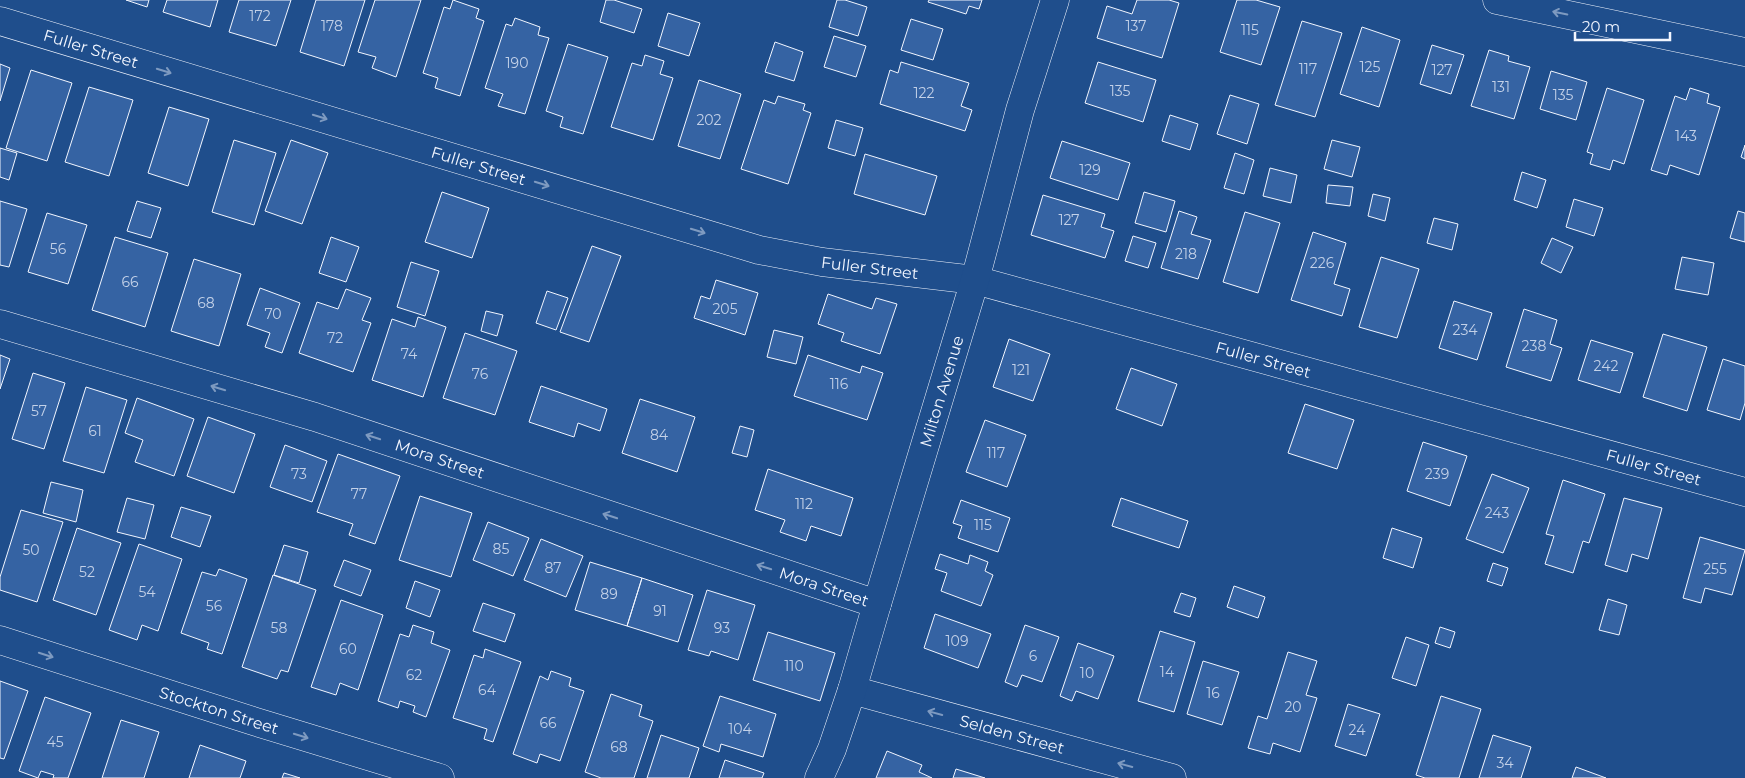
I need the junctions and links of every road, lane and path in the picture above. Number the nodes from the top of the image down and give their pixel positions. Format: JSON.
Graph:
{"nodes":[{"id":1,"x":1054,"y":0,"type":"edge"},
{"id":2,"x":1497,"y":0,"type":"edge"},
{"id":3,"x":0,"y":21,"type":"edge"},
{"id":4,"x":1745,"y":52,"type":"edge"},
{"id":5,"x":975,"y":280,"type":"junction"},
{"id":6,"x":0,"y":324,"type":"edge"},
{"id":7,"x":1745,"y":492,"type":"edge"},
{"id":8,"x":877,"y":604,"type":"junction"},
{"id":9,"x":0,"y":640,"type":"edge"},
{"id":10,"x":852,"y":690,"type":"junction"},
{"id":11,"x":440,"y":778,"type":"edge"},
{"id":12,"x":819,"y":778,"type":"edge"},
{"id":13,"x":1172,"y":778,"type":"edge"}],
"edges":[{"from":1,"to":5,"type":"street","name":"Milton Avenue"},
{"from":4,"to":2,"type":"street","one_way":true},
{"from":3,"to":5,"type":"street","name":"Fuller Street","one_way":true},
{"from":5,"to":7,"type":"street","name":"Fuller Street"},
{"from":5,"to":8,"type":"street","name":"Milton Avenue"},
{"from":8,"to":6,"type":"street","name":"Mora Street","one_way":true},
{"from":8,"to":10,"type":"street","name":"Milton Avenue"},
{"from":9,"to":11,"type":"street","name":"Stockton Street","one_way":true},
{"from":10,"to":12,"type":"street","name":"Milton Avenue"},
{"from":13,"to":10,"type":"street","name":"Selden Street","one_way":true}]}
